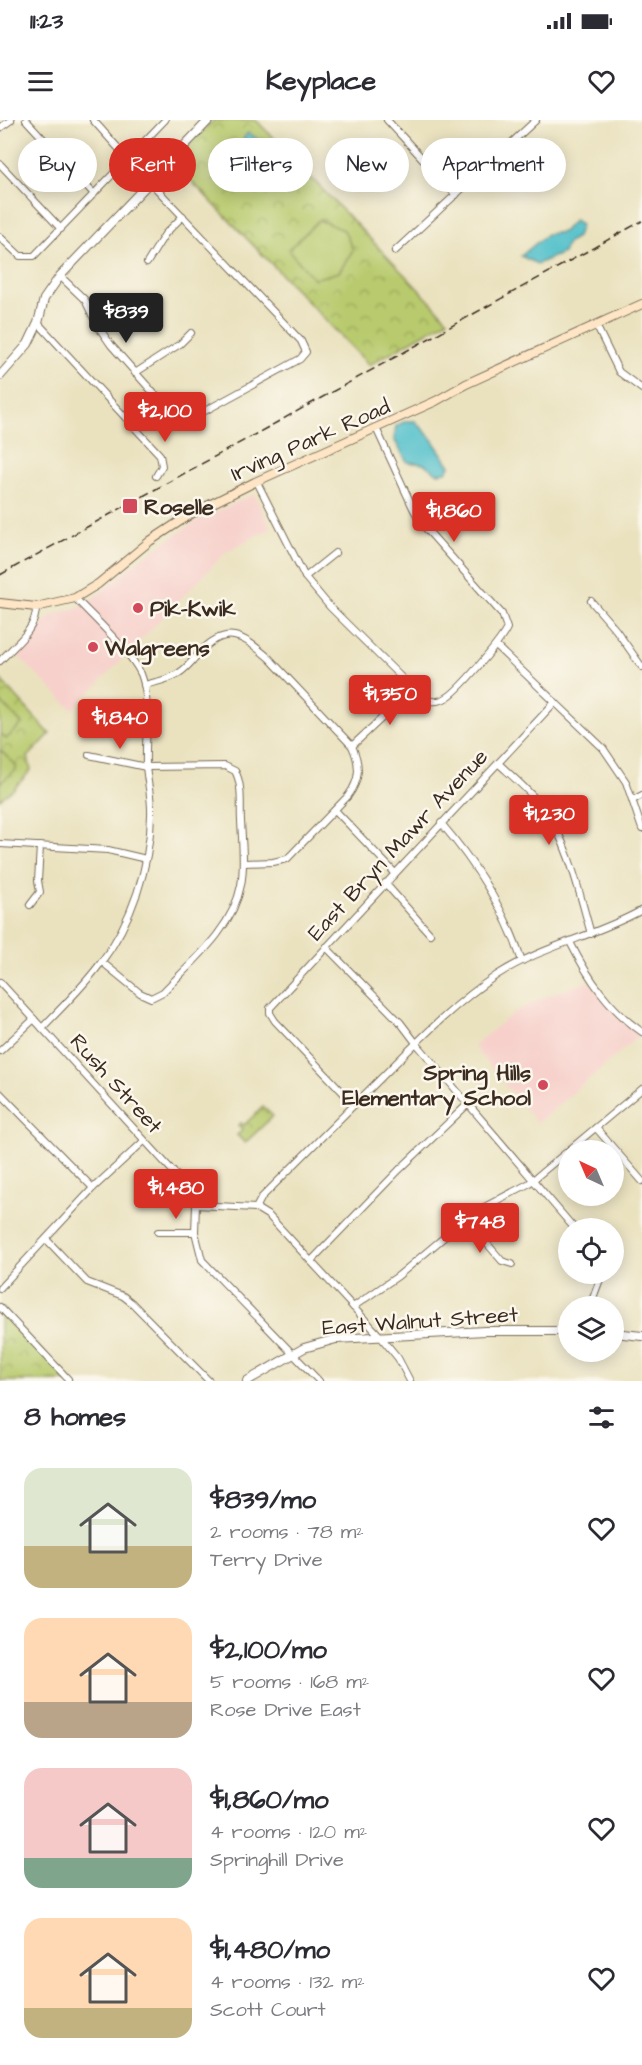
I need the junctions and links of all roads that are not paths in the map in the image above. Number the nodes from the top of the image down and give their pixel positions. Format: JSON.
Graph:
{"nodes":[{"id":1,"x":11,"y":120,"type":"edge"},
{"id":2,"x":26,"y":120,"type":"edge"},
{"id":3,"x":93,"y":120,"type":"edge"},
{"id":4,"x":209,"y":120,"type":"edge"},
{"id":5,"x":387,"y":120,"type":"edge"},
{"id":6,"x":536,"y":120,"type":"edge"},
{"id":7,"x":163,"y":121,"type":"edge"},
{"id":8,"x":0,"y":128,"type":"edge"},
{"id":9,"x":109,"y":138,"type":"edge"},
{"id":10,"x":147,"y":138,"type":"edge"},
{"id":11,"x":192,"y":138,"type":"edge"},
{"id":12,"x":0,"y":164,"type":"edge"},
{"id":13,"x":109,"y":179,"type":"edge"},
{"id":14,"x":140,"y":192,"type":"edge"},
{"id":15,"x":160,"y":192,"type":"edge"},
{"id":16,"x":94,"y":194,"type":"junction"},
{"id":17,"x":456,"y":195,"type":"junction"},
{"id":18,"x":183,"y":216,"type":"junction"},
{"id":19,"x":61,"y":229,"type":"junction"},
{"id":20,"x":0,"y":237,"type":"edge"},
{"id":21,"x":395,"y":251,"type":"dead end"},
{"id":22,"x":147,"y":263,"type":"dead end"},
{"id":23,"x":60,"y":276,"type":"junction"},
{"id":24,"x":642,"y":304,"type":"edge"},
{"id":25,"x":38,"y":322,"type":"junction"},
{"id":26,"x":596,"y":325,"type":"junction"},
{"id":27,"x":191,"y":333,"type":"dead end"},
{"id":28,"x":135,"y":373,"type":"junction"},
{"id":29,"x":0,"y":375,"type":"edge"},
{"id":30,"x":642,"y":389,"type":"edge"},
{"id":31,"x":376,"y":428,"type":"junction"},
{"id":32,"x":156,"y":476,"type":"dead end"},
{"id":33,"x":257,"y":482,"type":"junction"},
{"id":34,"x":335,"y":553,"type":"dead end"},
{"id":35,"x":305,"y":577,"type":"junction"},
{"id":36,"x":75,"y":598,"type":"junction"},
{"id":37,"x":591,"y":601,"type":"dead end"},
{"id":38,"x":0,"y":603,"type":"edge"},
{"id":39,"x":36,"y":607,"type":"junction"},
{"id":40,"x":496,"y":646,"type":"junction"},
{"id":41,"x":0,"y":661,"type":"edge"},
{"id":42,"x":642,"y":668,"type":"edge"},
{"id":43,"x":144,"y":685,"type":"junction"},
{"id":44,"x":413,"y":689,"type":"junction"},
{"id":45,"x":555,"y":702,"type":"junction"},
{"id":46,"x":352,"y":746,"type":"junction"},
{"id":47,"x":90,"y":755,"type":"dead end"},
{"id":48,"x":498,"y":763,"type":"junction"},
{"id":49,"x":146,"y":767,"type":"junction"},
{"id":50,"x":642,"y":795,"type":"edge"},
{"id":51,"x":633,"y":800,"type":"junction"},
{"id":52,"x":335,"y":810,"type":"junction"},
{"id":53,"x":441,"y":823,"type":"junction"},
{"id":54,"x":642,"y":829,"type":"edge"},
{"id":55,"x":0,"y":844,"type":"edge"},
{"id":56,"x":40,"y":846,"type":"junction"},
{"id":57,"x":146,"y":859,"type":"junction"},
{"id":58,"x":244,"y":863,"type":"junction"},
{"id":59,"x":395,"y":873,"type":"junction"},
{"id":60,"x":385,"y":883,"type":"junction"},
{"id":61,"x":30,"y":905,"type":"dead end"},
{"id":62,"x":642,"y":910,"type":"edge"},
{"id":63,"x":430,"y":934,"type":"dead end"},
{"id":64,"x":591,"y":934,"type":"junction"},
{"id":65,"x":570,"y":942,"type":"junction"},
{"id":66,"x":326,"y":947,"type":"junction"},
{"id":67,"x":522,"y":961,"type":"junction"},
{"id":68,"x":102,"y":962,"type":"junction"},
{"id":69,"x":0,"y":982,"type":"edge"},
{"id":70,"x":34,"y":1019,"type":"junction"},
{"id":71,"x":42,"y":1028,"type":"junction"},
{"id":72,"x":642,"y":1032,"type":"edge"},
{"id":73,"x":416,"y":1043,"type":"junction"},
{"id":74,"x":0,"y":1051,"type":"edge"},
{"id":75,"x":642,"y":1089,"type":"edge"},
{"id":76,"x":0,"y":1093,"type":"edge"},
{"id":77,"x":469,"y":1103,"type":"junction"},
{"id":78,"x":354,"y":1104,"type":"junction"},
{"id":79,"x":596,"y":1128,"type":"junction"},
{"id":80,"x":582,"y":1140,"type":"edge"},
{"id":81,"x":144,"y":1141,"type":"junction"},
{"id":82,"x":558,"y":1160,"type":"edge"},
{"id":83,"x":533,"y":1181,"type":"junction"},
{"id":84,"x":642,"y":1181,"type":"edge"},
{"id":85,"x":93,"y":1188,"type":"junction"},
{"id":86,"x":196,"y":1205,"type":"junction"},
{"id":87,"x":256,"y":1208,"type":"junction"},
{"id":88,"x":466,"y":1218,"type":"junction"},
{"id":89,"x":565,"y":1218,"type":"edge"},
{"id":90,"x":158,"y":1232,"type":"dead end"},
{"id":91,"x":195,"y":1232,"type":"junction"},
{"id":92,"x":45,"y":1239,"type":"junction"},
{"id":93,"x":311,"y":1261,"type":"junction"},
{"id":94,"x":512,"y":1264,"type":"dead end"},
{"id":95,"x":0,"y":1288,"type":"edge"},
{"id":96,"x":0,"y":1307,"type":"edge"},
{"id":97,"x":353,"y":1307,"type":"junction"},
{"id":98,"x":558,"y":1331,"type":"edge"},
{"id":99,"x":624,"y":1334,"type":"edge"},
{"id":100,"x":380,"y":1336,"type":"junction"},
{"id":101,"x":642,"y":1336,"type":"edge"},
{"id":102,"x":291,"y":1354,"type":"junction"},
{"id":103,"x":68,"y":1379,"type":"dead end"},
{"id":104,"x":209,"y":1381,"type":"edge"},
{"id":105,"x":247,"y":1381,"type":"edge"},
{"id":106,"x":319,"y":1381,"type":"edge"},
{"id":107,"x":410,"y":1381,"type":"edge"}],
"edges":[{"from":1,"to":8,"type":"street"},
{"from":2,"to":16,"type":"street"},
{"from":3,"to":9,"type":"street"},
{"from":4,"to":11,"type":"street"},
{"from":5,"to":17,"type":"street"},
{"from":6,"to":17,"type":"street"},
{"from":7,"to":10,"type":"street"},
{"from":12,"to":19,"type":"street"},
{"from":13,"to":16,"type":"street"},
{"from":14,"to":23,"type":"street"},
{"from":15,"to":18,"type":"street"},
{"from":16,"to":19,"type":"street"},
{"from":17,"to":21,"type":"street"},
{"from":18,"to":22,"type":"street"},
{"from":18,"to":28,"type":"street"},
{"from":19,"to":20,"type":"street"},
{"from":23,"to":25,"type":"street"},
{"from":23,"to":28,"type":"street"},
{"from":24,"to":26,"type":"main road","name":"Irving Park Road"},
{"from":25,"to":29,"type":"street"},
{"from":25,"to":32,"type":"street"},
{"from":26,"to":30,"type":"street"},
{"from":26,"to":31,"type":"main road","name":"Irving Park Road"},
{"from":27,"to":28,"type":"street"},
{"from":31,"to":33,"type":"main road","name":"Irving Park Road"},
{"from":31,"to":40,"type":"street"},
{"from":33,"to":35,"type":"street"},
{"from":33,"to":36,"type":"main road","name":"Irving Park Road"},
{"from":34,"to":35,"type":"street"},
{"from":35,"to":44,"type":"street"},
{"from":36,"to":39,"type":"main road","name":"Irving Park Road"},
{"from":36,"to":43,"type":"street"},
{"from":37,"to":42,"type":"street"},
{"from":38,"to":39,"type":"main road","name":"Irving Park Road"},
{"from":39,"to":41,"type":"street"},
{"from":40,"to":44,"type":"street"},
{"from":40,"to":45,"type":"street"},
{"from":43,"to":46,"type":"street"},
{"from":43,"to":49,"type":"street"},
{"from":44,"to":46,"type":"street"},
{"from":45,"to":48,"type":"street","name":"East Bryn Mawr Avenue"},
{"from":45,"to":51,"type":"street"},
{"from":46,"to":52,"type":"street"},
{"from":47,"to":49,"type":"street"},
{"from":48,"to":53,"type":"street","name":"East Bryn Mawr Avenue"},
{"from":48,"to":64,"type":"street"},
{"from":49,"to":57,"type":"street"},
{"from":49,"to":58,"type":"street"},
{"from":50,"to":51,"type":"street"},
{"from":51,"to":54,"type":"street"},
{"from":52,"to":58,"type":"street"},
{"from":52,"to":59,"type":"street"},
{"from":53,"to":59,"type":"street","name":"East Bryn Mawr Avenue"},
{"from":53,"to":67,"type":"street"},
{"from":55,"to":56,"type":"street"},
{"from":56,"to":57,"type":"street"},
{"from":56,"to":61,"type":"street"},
{"from":57,"to":68,"type":"street"},
{"from":58,"to":68,"type":"street"},
{"from":59,"to":60,"type":"street","name":"East Bryn Mawr Avenue"},
{"from":60,"to":63,"type":"street"},
{"from":60,"to":66,"type":"street","name":"East Bryn Mawr Avenue"},
{"from":62,"to":64,"type":"street"},
{"from":64,"to":65,"type":"street"},
{"from":65,"to":67,"type":"street"},
{"from":65,"to":72,"type":"street"},
{"from":66,"to":73,"type":"street"},
{"from":66,"to":78,"type":"street","name":"East Bryn Mawr Avenue"},
{"from":67,"to":73,"type":"street"},
{"from":68,"to":71,"type":"street"},
{"from":69,"to":70,"type":"street","name":"Rush Street"},
{"from":70,"to":71,"type":"street","name":"Rush Street"},
{"from":70,"to":74,"type":"street"},
{"from":71,"to":81,"type":"street","name":"Rush Street"},
{"from":73,"to":77,"type":"street"},
{"from":73,"to":78,"type":"street"},
{"from":75,"to":79,"type":"street"},
{"from":76,"to":85,"type":"street"},
{"from":77,"to":83,"type":"street"},
{"from":77,"to":93,"type":"street"},
{"from":78,"to":87,"type":"street"},
{"from":79,"to":80,"type":"street"},
{"from":79,"to":84,"type":"street"},
{"from":81,"to":85,"type":"street"},
{"from":81,"to":86,"type":"street","name":"Rush Street"},
{"from":82,"to":83,"type":"street"},
{"from":83,"to":88,"type":"street"},
{"from":83,"to":89,"type":"street"},
{"from":85,"to":92,"type":"street"},
{"from":86,"to":87,"type":"street"},
{"from":86,"to":91,"type":"street"},
{"from":87,"to":93,"type":"street"},
{"from":88,"to":94,"type":"street"},
{"from":88,"to":97,"type":"street"},
{"from":90,"to":91,"type":"street"},
{"from":91,"to":102,"type":"street"},
{"from":92,"to":95,"type":"street"},
{"from":92,"to":104,"type":"street"},
{"from":93,"to":97,"type":"street"},
{"from":96,"to":103,"type":"street"},
{"from":97,"to":100,"type":"street"},
{"from":98,"to":100,"type":"street","name":"East Walnut Street"},
{"from":99,"to":101,"type":"street"},
{"from":100,"to":102,"type":"street","name":"East Walnut Street"},
{"from":100,"to":107,"type":"street"},
{"from":102,"to":105,"type":"street","name":"East Walnut Street"},
{"from":102,"to":106,"type":"street"}]}
